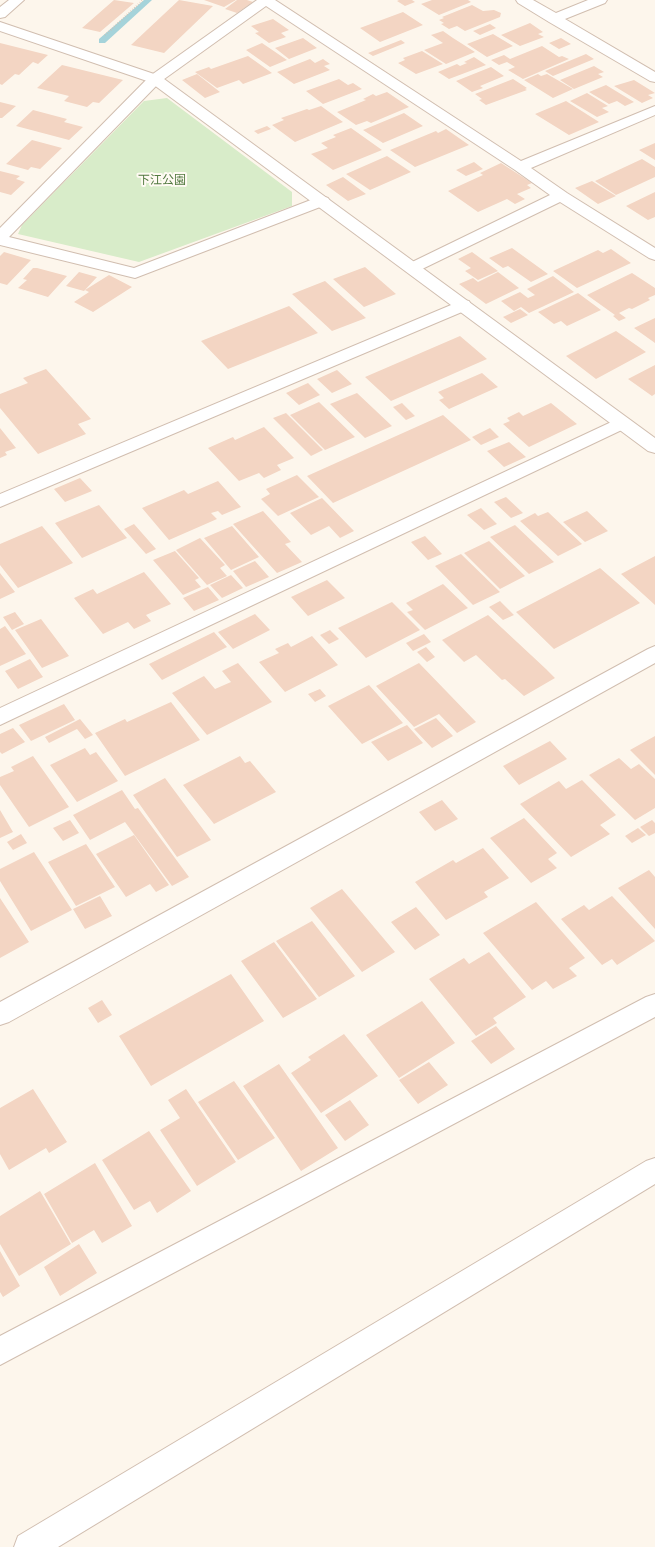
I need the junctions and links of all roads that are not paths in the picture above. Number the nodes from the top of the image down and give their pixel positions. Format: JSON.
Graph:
{"nodes":[{"id":1,"x":18,"y":0,"type":"edge"},
{"id":2,"x":266,"y":0,"type":"edge"},
{"id":3,"x":523,"y":0,"type":"edge"},
{"id":4,"x":600,"y":0,"type":"edge"},
{"id":5,"x":0,"y":14,"type":"edge"},
{"id":6,"x":554,"y":18,"type":"junction"},
{"id":7,"x":0,"y":26,"type":"edge"},
{"id":8,"x":655,"y":78,"type":"edge"},
{"id":9,"x":155,"y":79,"type":"junction"},
{"id":10,"x":655,"y":110,"type":"edge"},
{"id":11,"x":520,"y":167,"type":"junction"},
{"id":12,"x":561,"y":196,"type":"junction"},
{"id":13,"x":322,"y":201,"type":"junction"},
{"id":14,"x":0,"y":238,"type":"edge"},
{"id":15,"x":655,"y":255,"type":"edge"},
{"id":16,"x":412,"y":268,"type":"junction"},
{"id":17,"x":463,"y":306,"type":"junction"},
{"id":18,"x":622,"y":423,"type":"junction"},
{"id":19,"x":655,"y":447,"type":"edge"},
{"id":20,"x":0,"y":501,"type":"edge"},
{"id":21,"x":655,"y":654,"type":"edge"},
{"id":22,"x":0,"y":717,"type":"edge"},
{"id":23,"x":655,"y":1005,"type":"edge"},
{"id":24,"x":0,"y":1014,"type":"edge"},
{"id":25,"x":655,"y":1170,"type":"edge"},
{"id":26,"x":0,"y":1351,"type":"edge"},
{"id":27,"x":30,"y":1547,"type":"edge"}],
"edges":[{"from":1,"to":5,"type":"street"},
{"from":2,"to":9,"type":"street"},
{"from":2,"to":11,"type":"street"},
{"from":3,"to":6,"type":"street"},
{"from":4,"to":6,"type":"street"},
{"from":6,"to":8,"type":"street"},
{"from":7,"to":9,"type":"street"},
{"from":9,"to":13,"type":"street"},
{"from":9,"to":14,"type":"street"},
{"from":10,"to":11,"type":"street"},
{"from":11,"to":12,"type":"street"},
{"from":12,"to":15,"type":"street"},
{"from":12,"to":16,"type":"street"},
{"from":13,"to":14,"type":"street"},
{"from":13,"to":16,"type":"street"},
{"from":16,"to":17,"type":"street"},
{"from":17,"to":18,"type":"street"},
{"from":17,"to":20,"type":"street"},
{"from":18,"to":19,"type":"street"},
{"from":18,"to":22,"type":"street"},
{"from":21,"to":24,"type":"street"},
{"from":23,"to":26,"type":"street"},
{"from":25,"to":27,"type":"street"}]}
